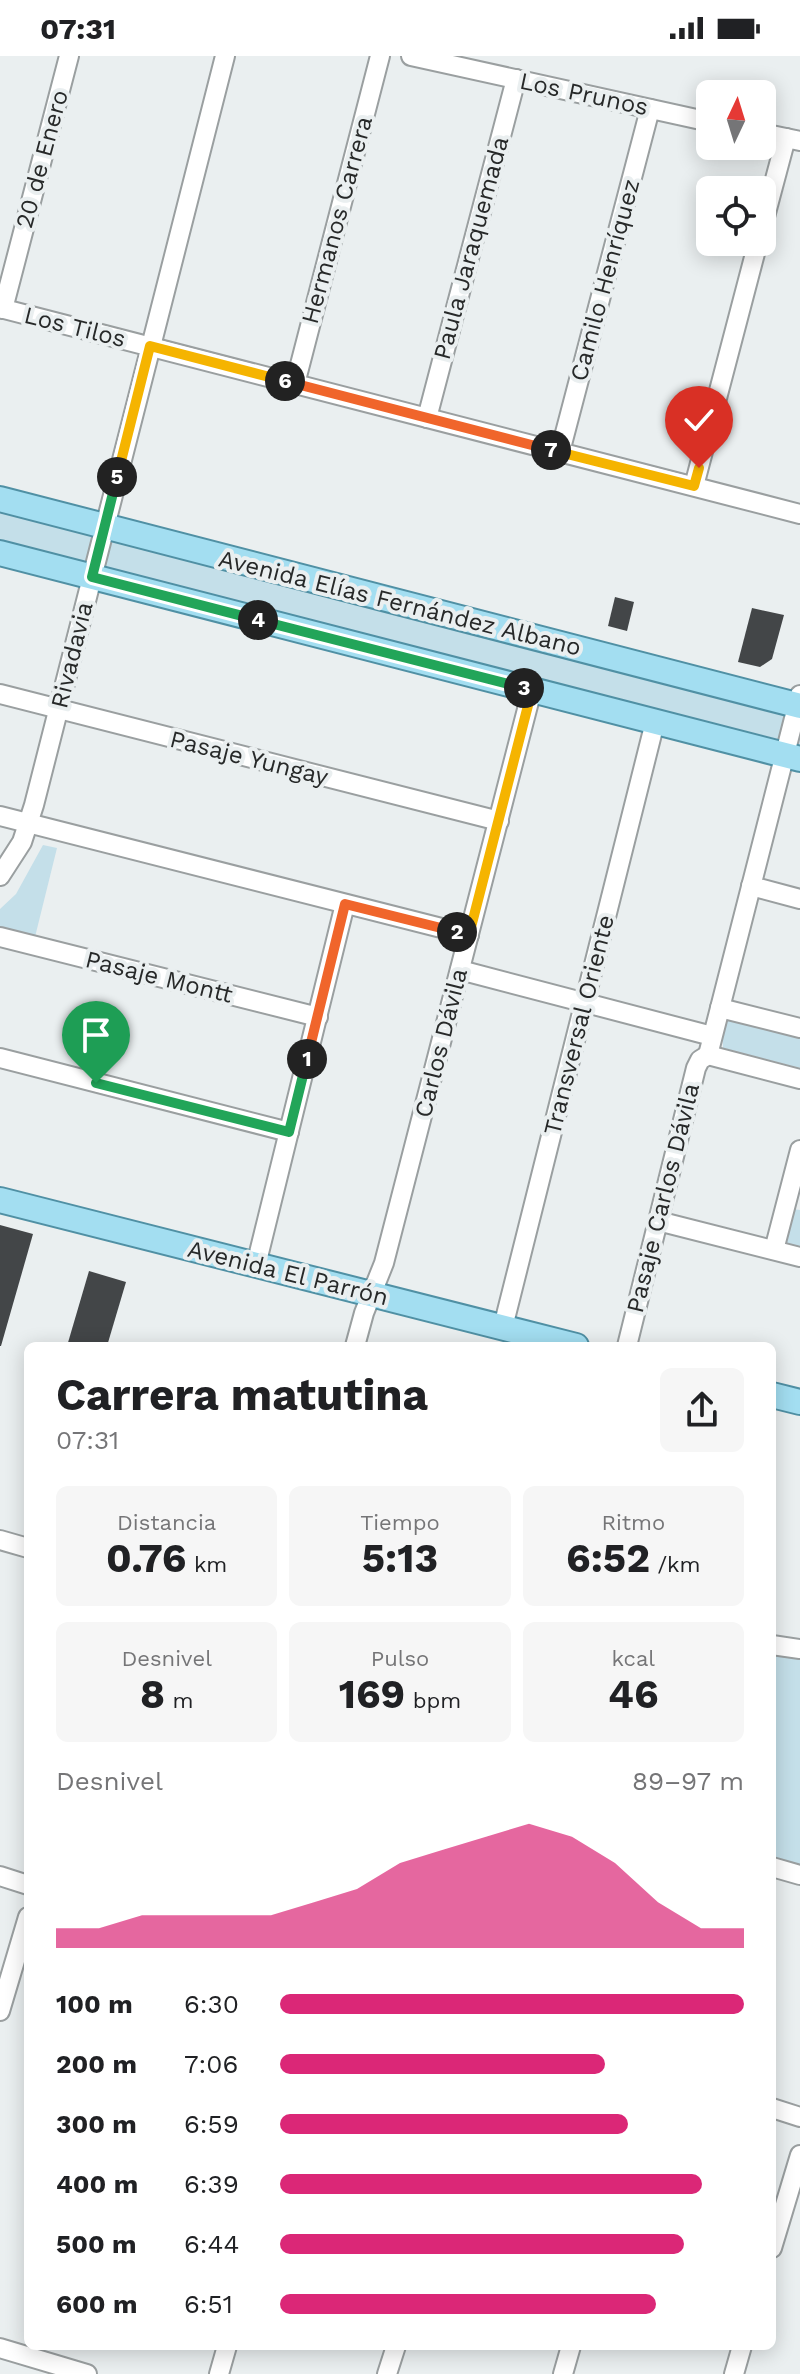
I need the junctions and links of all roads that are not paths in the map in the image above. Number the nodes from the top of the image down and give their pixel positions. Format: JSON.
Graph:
{"nodes":[{"id":1,"x":69,"y":56,"type":"edge"},
{"id":2,"x":225,"y":56,"type":"edge"},
{"id":3,"x":380,"y":56,"type":"edge"},
{"id":4,"x":411,"y":56,"type":"edge"},
{"id":5,"x":516,"y":79,"type":"junction"},
{"id":6,"x":650,"y":109,"type":"junction"},
{"id":7,"x":696,"y":119,"type":"edge"},
{"id":8,"x":793,"y":140,"type":"edge"},
{"id":9,"x":776,"y":188,"type":"edge"},
{"id":10,"x":754,"y":256,"type":"edge"},
{"id":11,"x":1,"y":309,"type":"edge"},
{"id":12,"x":150,"y":346,"type":"junction"},
{"id":13,"x":295,"y":384,"type":"junction"},
{"id":14,"x":427,"y":418,"type":"junction"},
{"id":15,"x":560,"y":452,"type":"junction"},
{"id":16,"x":694,"y":486,"type":"junction"},
{"id":17,"x":0,"y":499,"type":"edge"},
{"id":18,"x":800,"y":514,"type":"edge"},
{"id":19,"x":105,"y":526,"type":"junction"},
{"id":20,"x":0,"y":553,"type":"edge"},
{"id":21,"x":92,"y":577,"type":"junction"},
{"id":22,"x":532,"y":690,"type":"junction"},
{"id":23,"x":0,"y":694,"type":"edge"},
{"id":24,"x":799,"y":702,"type":"edge"},
{"id":25,"x":58,"y":709,"type":"junction"},
{"id":26,"x":655,"y":722,"type":"junction"},
{"id":27,"x":792,"y":757,"type":"edge"},
{"id":28,"x":0,"y":816,"type":"edge"},
{"id":29,"x":499,"y":821,"type":"junction"},
{"id":30,"x":29,"y":823,"type":"junction"},
{"id":31,"x":0,"y":876,"type":"edge"},
{"id":32,"x":751,"y":886,"type":"junction"},
{"id":33,"x":800,"y":899,"type":"edge"},
{"id":34,"x":345,"y":904,"type":"junction"},
{"id":35,"x":469,"y":935,"type":"junction"},
{"id":36,"x":0,"y":937,"type":"edge"},
{"id":37,"x":460,"y":970,"type":"junction"},
{"id":38,"x":585,"y":1003,"type":"junction"},
{"id":39,"x":720,"y":1008,"type":"junction"},
{"id":40,"x":318,"y":1017,"type":"junction"},
{"id":41,"x":800,"y":1028,"type":"edge"},
{"id":42,"x":712,"y":1036,"type":"junction"},
{"id":43,"x":708,"y":1055,"type":"junction"},
{"id":44,"x":0,"y":1058,"type":"edge"},
{"id":45,"x":800,"y":1079,"type":"edge"},
{"id":46,"x":289,"y":1132,"type":"junction"},
{"id":47,"x":800,"y":1150,"type":"edge"},
{"id":48,"x":0,"y":1200,"type":"edge"},
{"id":49,"x":793,"y":1204,"type":"edge"},
{"id":50,"x":658,"y":1221,"type":"junction"},
{"id":51,"x":774,"y":1250,"type":"junction"},
{"id":52,"x":800,"y":1257,"type":"edge"},
{"id":53,"x":256,"y":1265,"type":"junction"},
{"id":54,"x":373,"y":1295,"type":"junction"},
{"id":55,"x":503,"y":1327,"type":"junction"},
{"id":56,"x":356,"y":1342,"type":"edge"},
{"id":57,"x":561,"y":1342,"type":"edge"},
{"id":58,"x":628,"y":1342,"type":"edge"},
{"id":59,"x":776,"y":1396,"type":"edge"},
{"id":60,"x":800,"y":1402,"type":"edge"},
{"id":61,"x":0,"y":1540,"type":"edge"},
{"id":62,"x":24,"y":1547,"type":"edge"},
{"id":63,"x":776,"y":1646,"type":"edge"},
{"id":64,"x":800,"y":1649,"type":"edge"},
{"id":65,"x":776,"y":1868,"type":"edge"},
{"id":66,"x":800,"y":1875,"type":"edge"},
{"id":67,"x":0,"y":1876,"type":"edge"},
{"id":68,"x":24,"y":1884,"type":"edge"},
{"id":69,"x":24,"y":1930,"type":"edge"},
{"id":70,"x":0,"y":2011,"type":"edge"},
{"id":71,"x":776,"y":2109,"type":"edge"},
{"id":72,"x":800,"y":2117,"type":"edge"},
{"id":73,"x":800,"y":2155,"type":"edge"},
{"id":74,"x":776,"y":2235,"type":"edge"},
{"id":75,"x":0,"y":2348,"type":"edge"},
{"id":76,"x":226,"y":2350,"type":"edge"},
{"id":77,"x":395,"y":2350,"type":"edge"},
{"id":78,"x":570,"y":2350,"type":"edge"},
{"id":79,"x":741,"y":2350,"type":"edge"},
{"id":80,"x":51,"y":2361,"type":"edge"},
{"id":81,"x":87,"y":2374,"type":"edge"},
{"id":82,"x":219,"y":2374,"type":"edge"},
{"id":83,"x":387,"y":2374,"type":"edge"},
{"id":84,"x":563,"y":2374,"type":"edge"},
{"id":85,"x":734,"y":2374,"type":"edge"}],
"edges":[{"from":1,"to":11,"type":"street","name":"20 de Enero"},
{"from":2,"to":12,"type":"street","name":"Rivadavia"},
{"from":3,"to":13,"type":"street","name":"Hermanos Carrera"},
{"from":4,"to":5,"type":"street","name":"Los Prunos"},
{"from":5,"to":6,"type":"street","name":"Los Prunos"},
{"from":5,"to":14,"type":"street","name":"Paula Jaraquemada"},
{"from":6,"to":7,"type":"street","name":"Los Prunos"},
{"from":6,"to":15,"type":"street","name":"Camilo Henríquez"},
{"from":8,"to":9,"type":"street"},
{"from":10,"to":16,"type":"street"},
{"from":11,"to":12,"type":"street","name":"Los Tilos"},
{"from":12,"to":13,"type":"street","name":"Los Tilos"},
{"from":12,"to":19,"type":"street","name":"Rivadavia"},
{"from":13,"to":14,"type":"street","name":"Los Tilos"},
{"from":14,"to":15,"type":"street","name":"Los Tilos"},
{"from":15,"to":16,"type":"street","name":"Los Tilos"},
{"from":16,"to":18,"type":"street","name":"Los Tilos"},
{"from":17,"to":19,"type":"main road","name":"Avenida Elías Fernández Albano"},
{"from":19,"to":21,"type":"street","name":"Rivadavia"},
{"from":19,"to":24,"type":"main road","name":"Avenida Elías Fernández Albano"},
{"from":20,"to":21,"type":"main road","name":"Avenida Elías Fernández Albano"},
{"from":21,"to":22,"type":"main road","name":"Avenida Elías Fernández Albano"},
{"from":21,"to":25,"type":"street","name":"Rivadavia"},
{"from":22,"to":26,"type":"main road","name":"Avenida Elías Fernández Albano"},
{"from":22,"to":29,"type":"street","name":"Carlos Dávila"},
{"from":23,"to":25,"type":"street","name":"Pasaje Yungay"},
{"from":24,"to":27,"type":"street"},
{"from":25,"to":29,"type":"street","name":"Pasaje Yungay"},
{"from":25,"to":30,"type":"street","name":"Rivadavia"},
{"from":26,"to":27,"type":"main road","name":"Avenida Elías Fernández Albano"},
{"from":26,"to":38,"type":"street","name":"Transversal Oriente"},
{"from":27,"to":32,"type":"street"},
{"from":28,"to":30,"type":"street"},
{"from":29,"to":35,"type":"street","name":"Carlos Dávila"},
{"from":30,"to":31,"type":"street","name":"Rivadavia"},
{"from":30,"to":34,"type":"street"},
{"from":32,"to":33,"type":"street"},
{"from":32,"to":39,"type":"street"},
{"from":34,"to":35,"type":"street"},
{"from":34,"to":40,"type":"street"},
{"from":35,"to":37,"type":"street","name":"Carlos Dávila"},
{"from":36,"to":40,"type":"street","name":"Pasaje Montt"},
{"from":37,"to":38,"type":"street"},
{"from":37,"to":54,"type":"street","name":"Carlos Dávila"},
{"from":38,"to":42,"type":"street"},
{"from":38,"to":55,"type":"street","name":"Transversal Oriente"},
{"from":39,"to":41,"type":"street"},
{"from":39,"to":42,"type":"street"},
{"from":40,"to":46,"type":"street"},
{"from":42,"to":43,"type":"street"},
{"from":43,"to":45,"type":"street"},
{"from":43,"to":50,"type":"street","name":"Pasaje Carlos Dávila"},
{"from":44,"to":46,"type":"street"},
{"from":46,"to":53,"type":"street"},
{"from":47,"to":49,"type":"street"},
{"from":48,"to":53,"type":"main road","name":"Avenida El Parrón"},
{"from":49,"to":51,"type":"street"},
{"from":50,"to":51,"type":"street"},
{"from":50,"to":58,"type":"street","name":"Pasaje Carlos Dávila"},
{"from":51,"to":52,"type":"street"},
{"from":53,"to":54,"type":"main road","name":"Avenida El Parrón"},
{"from":54,"to":55,"type":"main road","name":"Avenida El Parrón"},
{"from":54,"to":56,"type":"street","name":"Carlos Dávila"},
{"from":55,"to":57,"type":"main road","name":"Avenida El Parrón"},
{"from":59,"to":60,"type":"main road"},
{"from":61,"to":62,"type":"street"},
{"from":63,"to":64,"type":"street"},
{"from":65,"to":66,"type":"street"},
{"from":67,"to":68,"type":"street"},
{"from":69,"to":70,"type":"street"},
{"from":71,"to":72,"type":"street"},
{"from":73,"to":74,"type":"street"},
{"from":75,"to":80,"type":"street"},
{"from":76,"to":82,"type":"street"},
{"from":77,"to":83,"type":"street"},
{"from":78,"to":84,"type":"street"},
{"from":79,"to":85,"type":"street"},
{"from":80,"to":81,"type":"street"}]}
